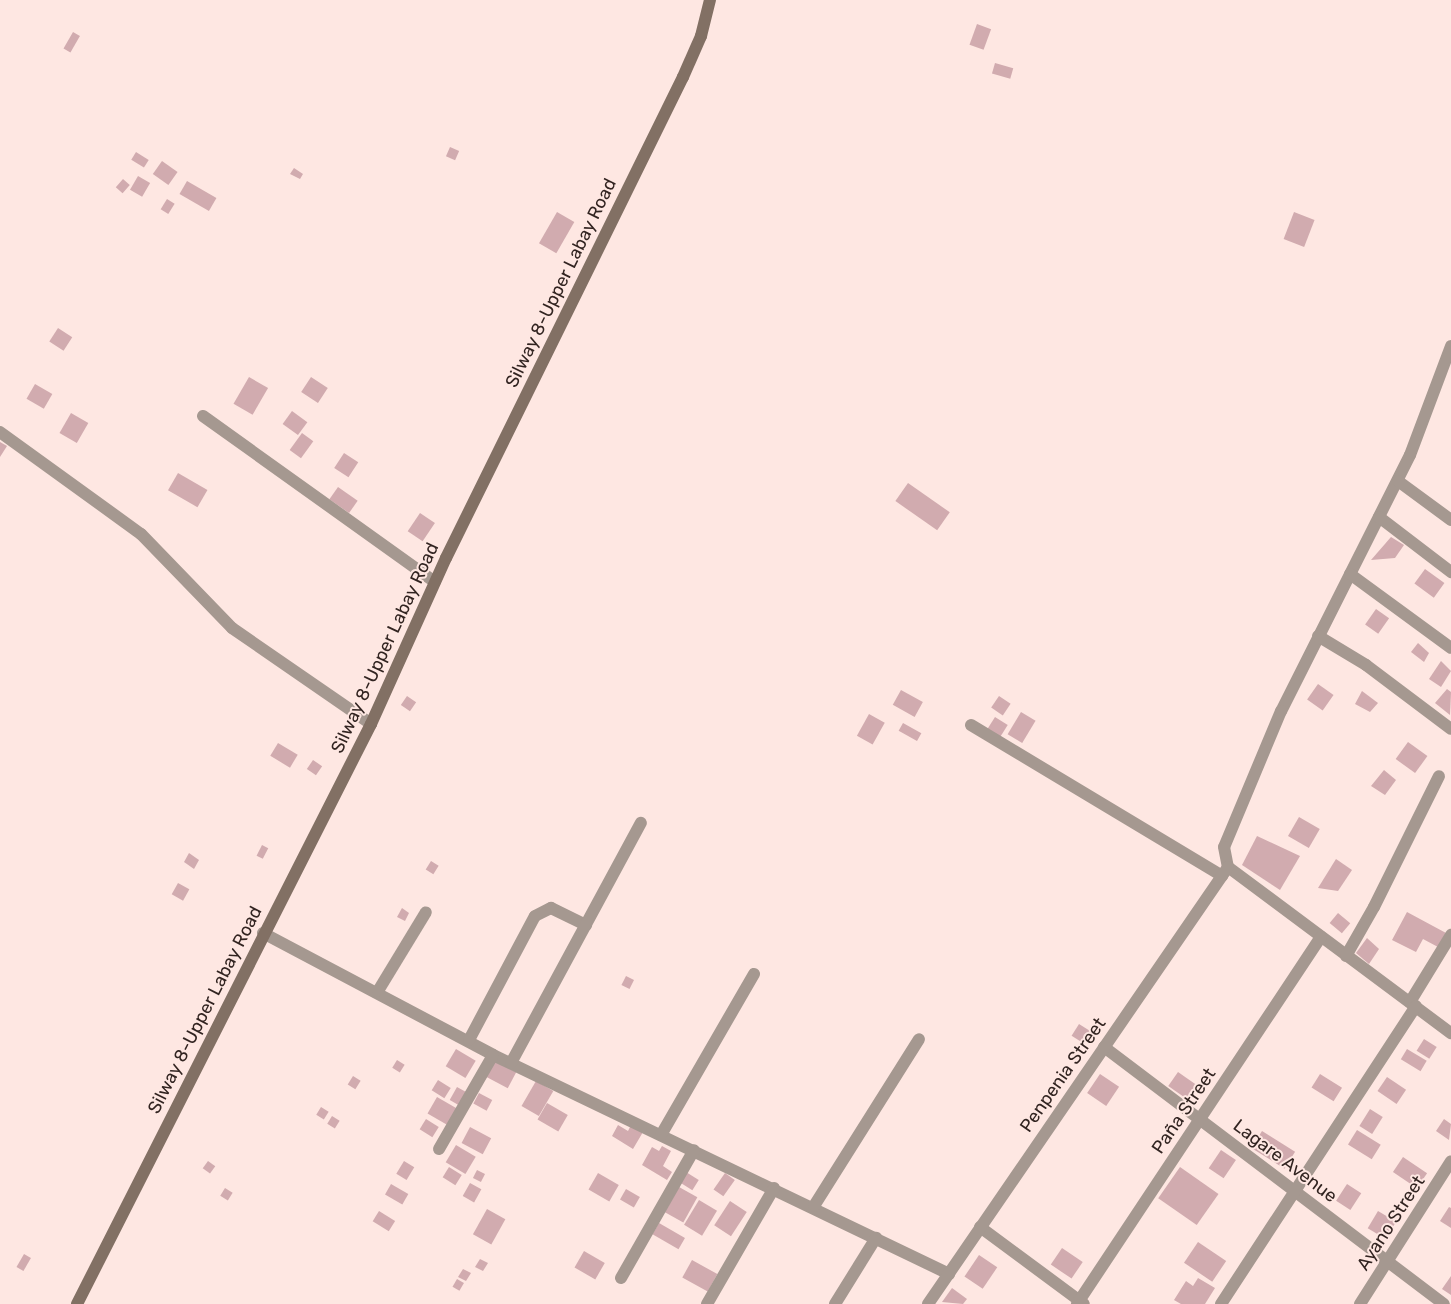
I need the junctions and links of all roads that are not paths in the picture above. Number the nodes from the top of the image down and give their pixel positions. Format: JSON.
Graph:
{"nodes":[{"id":1,"x":710,"y":0,"type":"edge"},
{"id":2,"x":1451,"y":346,"type":"edge"},
{"id":3,"x":203,"y":416,"type":"dead end"},
{"id":4,"x":0,"y":432,"type":"edge"},
{"id":5,"x":1398,"y":481,"type":"junction"},
{"id":6,"x":1379,"y":517,"type":"junction"},
{"id":7,"x":1451,"y":520,"type":"edge"},
{"id":8,"x":1451,"y":572,"type":"edge"},
{"id":9,"x":1350,"y":574,"type":"junction"},
{"id":10,"x":435,"y":582,"type":"junction"},
{"id":11,"x":1318,"y":636,"type":"junction"},
{"id":12,"x":1451,"y":648,"type":"edge"},
{"id":13,"x":371,"y":724,"type":"junction"},
{"id":14,"x":971,"y":725,"type":"dead end"},
{"id":15,"x":1451,"y":728,"type":"edge"},
{"id":16,"x":1439,"y":776,"type":"dead end"},
{"id":17,"x":641,"y":823,"type":"dead end"},
{"id":18,"x":1225,"y":871,"type":"junction"},
{"id":19,"x":426,"y":912,"type":"dead end"},
{"id":20,"x":586,"y":925,"type":"junction"},
{"id":21,"x":263,"y":933,"type":"junction"},
{"id":22,"x":1451,"y":935,"type":"edge"},
{"id":23,"x":1321,"y":937,"type":"junction"},
{"id":24,"x":1346,"y":956,"type":"junction"},
{"id":25,"x":754,"y":974,"type":"dead end"},
{"id":26,"x":378,"y":992,"type":"junction"},
{"id":27,"x":1413,"y":1004,"type":"junction"},
{"id":28,"x":1451,"y":1034,"type":"edge"},
{"id":29,"x":919,"y":1039,"type":"dead end"},
{"id":30,"x":469,"y":1040,"type":"junction"},
{"id":31,"x":1104,"y":1047,"type":"junction"},
{"id":32,"x":494,"y":1055,"type":"junction"},
{"id":33,"x":511,"y":1063,"type":"junction"},
{"id":34,"x":1199,"y":1119,"type":"junction"},
{"id":35,"x":661,"y":1135,"type":"junction"},
{"id":36,"x":439,"y":1148,"type":"dead end"},
{"id":37,"x":694,"y":1150,"type":"junction"},
{"id":38,"x":1451,"y":1161,"type":"edge"},
{"id":39,"x":774,"y":1188,"type":"junction"},
{"id":40,"x":1295,"y":1190,"type":"junction"},
{"id":41,"x":814,"y":1206,"type":"junction"},
{"id":42,"x":980,"y":1227,"type":"junction"},
{"id":43,"x":876,"y":1238,"type":"junction"},
{"id":44,"x":1388,"y":1260,"type":"junction"},
{"id":45,"x":949,"y":1274,"type":"junction"},
{"id":46,"x":621,"y":1278,"type":"dead end"},
{"id":47,"x":1080,"y":1303,"type":"edge"},
{"id":48,"x":77,"y":1304,"type":"edge"},
{"id":49,"x":707,"y":1304,"type":"edge"},
{"id":50,"x":835,"y":1304,"type":"edge"},
{"id":51,"x":928,"y":1304,"type":"edge"},
{"id":52,"x":1220,"y":1304,"type":"edge"},
{"id":53,"x":1360,"y":1304,"type":"edge"},
{"id":54,"x":1444,"y":1304,"type":"edge"}],
"edges":[{"from":1,"to":10,"type":"main road","name":"Silway 8-Upper Labay Road"},
{"from":2,"to":5,"type":"street"},
{"from":3,"to":10,"type":"street"},
{"from":4,"to":13,"type":"street"},
{"from":5,"to":6,"type":"street"},
{"from":5,"to":7,"type":"street"},
{"from":6,"to":8,"type":"street"},
{"from":6,"to":9,"type":"street"},
{"from":9,"to":11,"type":"street"},
{"from":9,"to":12,"type":"street"},
{"from":10,"to":13,"type":"main road","name":"Silway 8-Upper Labay Road"},
{"from":11,"to":15,"type":"street"},
{"from":11,"to":18,"type":"street"},
{"from":13,"to":21,"type":"main road","name":"Silway 8-Upper Labay Road"},
{"from":14,"to":18,"type":"street"},
{"from":16,"to":24,"type":"street"},
{"from":17,"to":20,"type":"street"},
{"from":18,"to":23,"type":"street"},
{"from":18,"to":31,"type":"street","name":"Penpenia Street"},
{"from":19,"to":26,"type":"street"},
{"from":20,"to":30,"type":"street"},
{"from":20,"to":33,"type":"street"},
{"from":21,"to":26,"type":"street"},
{"from":21,"to":48,"type":"main road","name":"Silway 8-Upper Labay Road"},
{"from":22,"to":27,"type":"street"},
{"from":23,"to":24,"type":"street"},
{"from":23,"to":34,"type":"street","name":"Paña Street"},
{"from":24,"to":27,"type":"street"},
{"from":25,"to":35,"type":"street"},
{"from":26,"to":30,"type":"street"},
{"from":27,"to":28,"type":"street"},
{"from":27,"to":40,"type":"street"},
{"from":29,"to":41,"type":"street"},
{"from":30,"to":32,"type":"street"},
{"from":31,"to":34,"type":"street","name":"Lagare Avenue"},
{"from":31,"to":42,"type":"street","name":"Penpenia Street"},
{"from":32,"to":33,"type":"street"},
{"from":32,"to":36,"type":"street"},
{"from":33,"to":35,"type":"street"},
{"from":34,"to":40,"type":"street","name":"Lagare Avenue"},
{"from":34,"to":47,"type":"street","name":"Paña Street"},
{"from":35,"to":37,"type":"street"},
{"from":37,"to":39,"type":"street"},
{"from":37,"to":46,"type":"street"},
{"from":38,"to":44,"type":"street","name":"Ayano Street"},
{"from":39,"to":41,"type":"street"},
{"from":39,"to":49,"type":"street"},
{"from":40,"to":44,"type":"street","name":"Lagare Avenue"},
{"from":40,"to":52,"type":"street"},
{"from":41,"to":43,"type":"street"},
{"from":42,"to":45,"type":"street","name":"Penpenia Street"},
{"from":42,"to":47,"type":"street"},
{"from":43,"to":45,"type":"street"},
{"from":43,"to":50,"type":"street"},
{"from":44,"to":53,"type":"street","name":"Ayano Street"},
{"from":44,"to":54,"type":"street","name":"Lagare Avenue"},
{"from":45,"to":51,"type":"street","name":"Penpenia Street"}]}
